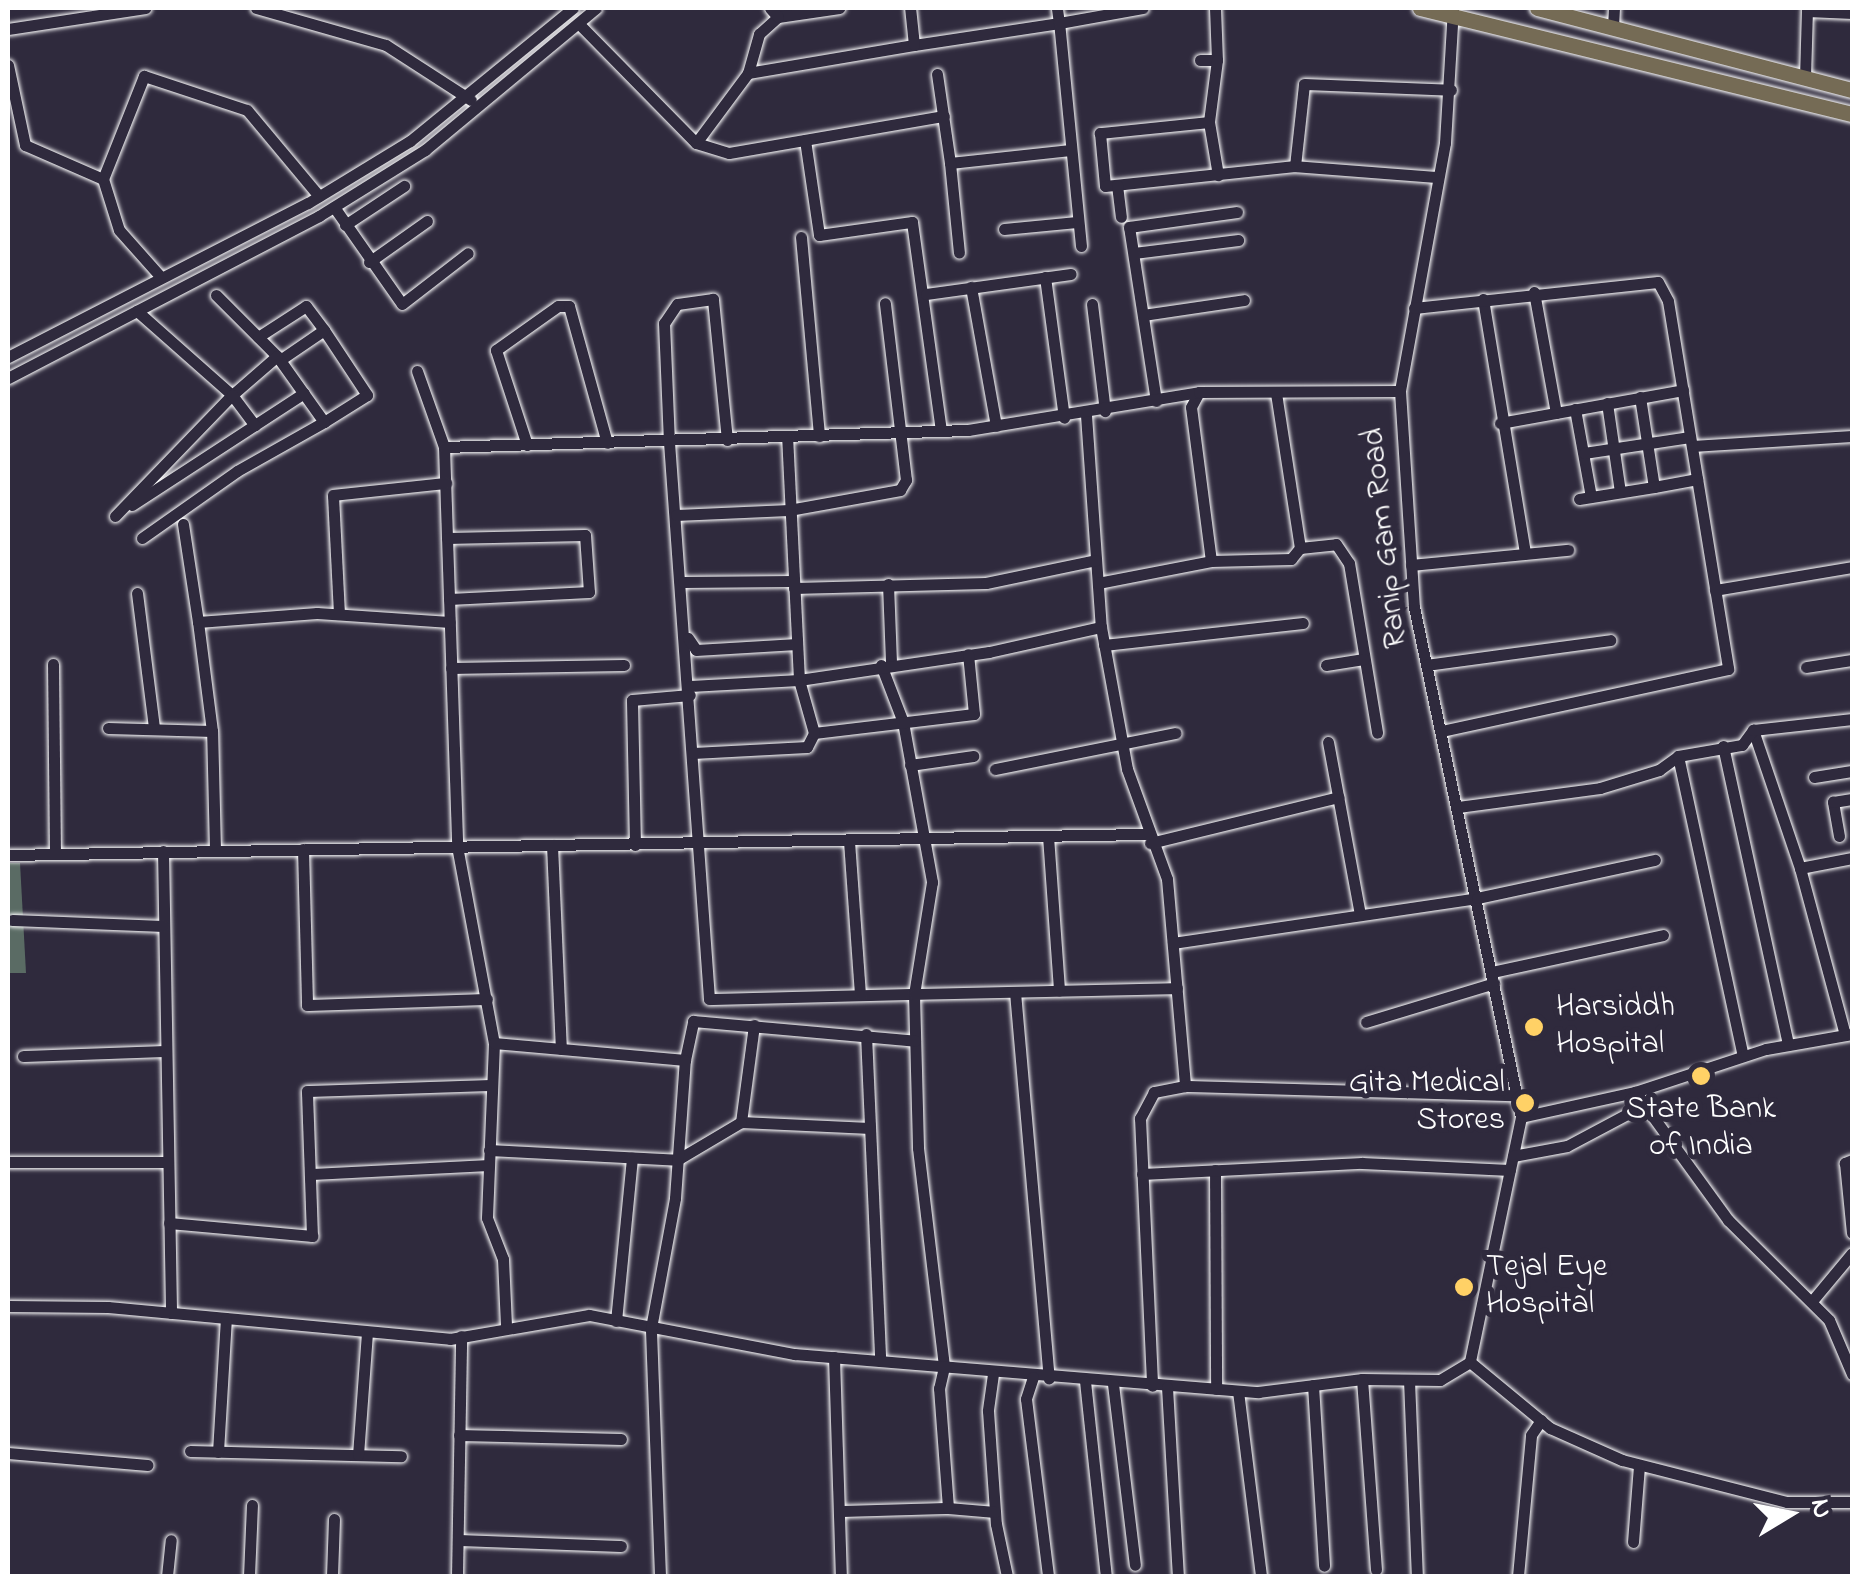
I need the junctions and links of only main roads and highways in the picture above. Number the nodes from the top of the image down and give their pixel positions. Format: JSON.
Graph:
{"nodes":[{"id":1,"x":1420,"y":8,"type":"edge"},
{"id":2,"x":1537,"y":8,"type":"edge"},
{"id":3,"x":1453,"y":12,"type":"edge"},
{"id":4,"x":1852,"y":90,"type":"edge"},
{"id":5,"x":1852,"y":114,"type":"edge"}],
"edges":[{"from":1,"to":3,"type":"main road"},
{"from":2,"to":4,"type":"main road"},
{"from":3,"to":5,"type":"main road"}]}
